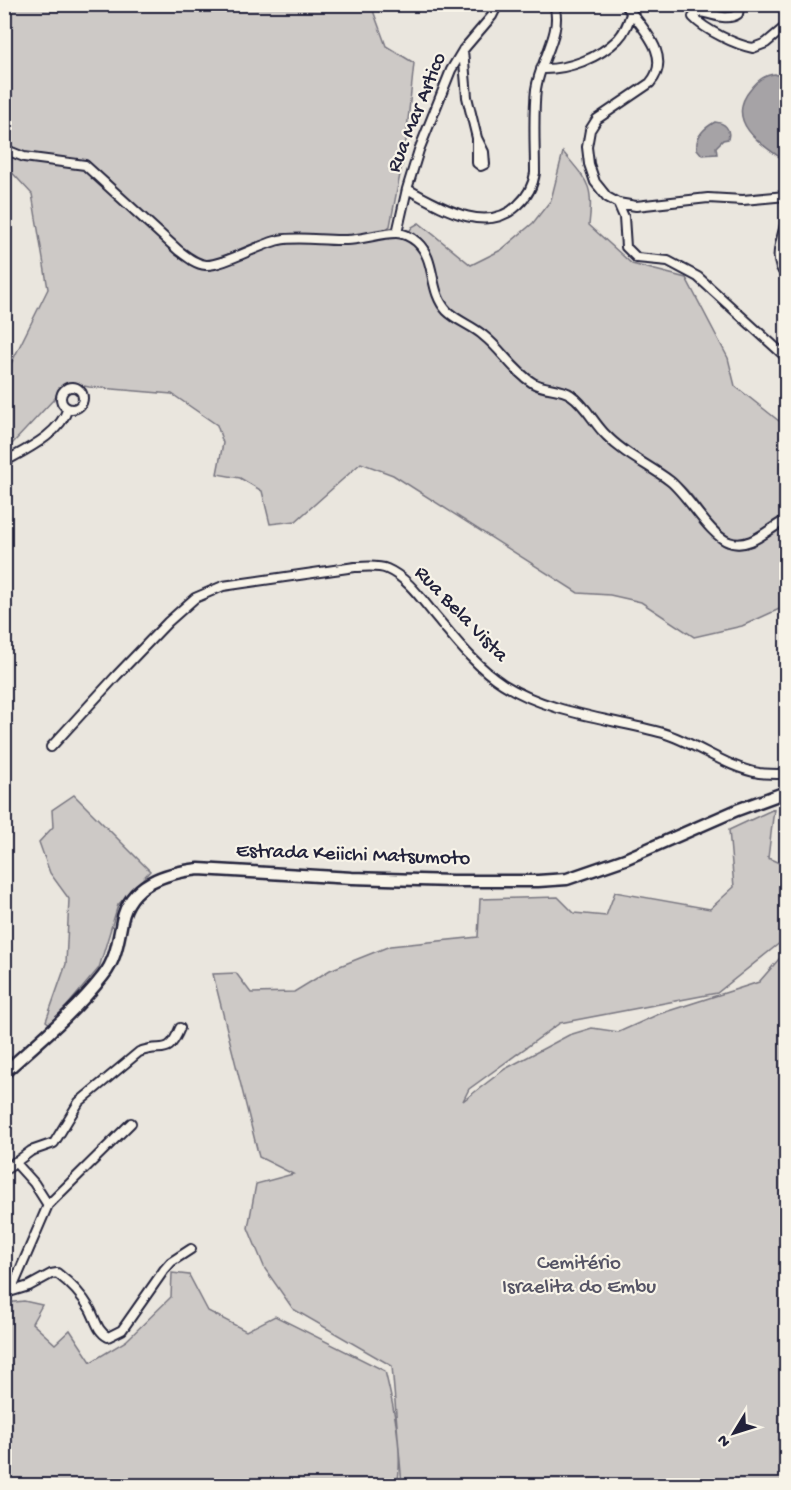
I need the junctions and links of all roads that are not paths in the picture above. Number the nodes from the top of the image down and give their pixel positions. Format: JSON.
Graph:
{"nodes":[{"id":1,"x":498,"y":4,"type":"edge"},
{"id":2,"x":554,"y":4,"type":"edge"},
{"id":3,"x":625,"y":4,"type":"edge"},
{"id":4,"x":740,"y":4,"type":"edge"},
{"id":5,"x":632,"y":14,"type":"junction"},
{"id":6,"x":786,"y":26,"type":"edge"},
{"id":7,"x":463,"y":50,"type":"junction"},
{"id":8,"x":541,"y":69,"type":"junction"},
{"id":9,"x":4,"y":149,"type":"edge"},
{"id":10,"x":476,"y":160,"type":"dead end"},
{"id":11,"x":407,"y":189,"type":"junction"},
{"id":12,"x":786,"y":196,"type":"edge"},
{"id":13,"x":618,"y":203,"type":"junction"},
{"id":14,"x":786,"y":220,"type":"edge"},
{"id":15,"x":397,"y":233,"type":"junction"},
{"id":16,"x":786,"y":275,"type":"edge"},
{"id":17,"x":786,"y":357,"type":"edge"},
{"id":18,"x":68,"y":408,"type":"dead end"},
{"id":19,"x":4,"y":462,"type":"edge"},
{"id":20,"x":786,"y":520,"type":"edge"},
{"id":21,"x":51,"y":747,"type":"dead end"},
{"id":22,"x":786,"y":774,"type":"edge"},
{"id":23,"x":786,"y":792,"type":"edge"},
{"id":24,"x":180,"y":1028,"type":"dead end"},
{"id":25,"x":4,"y":1072,"type":"edge"},
{"id":26,"x":130,"y":1123,"type":"dead end"},
{"id":27,"x":15,"y":1162,"type":"junction"},
{"id":28,"x":4,"y":1170,"type":"edge"},
{"id":29,"x":48,"y":1206,"type":"junction"},
{"id":30,"x":191,"y":1250,"type":"dead end"},
{"id":31,"x":5,"y":1293,"type":"edge"}],
"edges":[{"from":1,"to":7,"type":"street","name":"Rua Mar Artico"},
{"from":2,"to":8,"type":"street","name":"Rua Mar Artico"},
{"from":3,"to":5,"type":"street"},
{"from":4,"to":6,"type":"street"},
{"from":5,"to":8,"type":"street"},
{"from":5,"to":13,"type":"street"},
{"from":7,"to":10,"type":"street"},
{"from":7,"to":11,"type":"street","name":"Rua Mar Artico"},
{"from":8,"to":11,"type":"street","name":"Rua Mar Artico"},
{"from":9,"to":15,"type":"street"},
{"from":11,"to":15,"type":"street","name":"Rua Mar Artico"},
{"from":12,"to":13,"type":"street"},
{"from":13,"to":17,"type":"street"},
{"from":14,"to":16,"type":"street"},
{"from":15,"to":20,"type":"street"},
{"from":18,"to":19,"type":"street"},
{"from":21,"to":22,"type":"street","name":"Rua Bela Vista"},
{"from":23,"to":25,"type":"main road","name":"Estrada Keiichi Matsumoto"},
{"from":24,"to":27,"type":"street"},
{"from":26,"to":29,"type":"street"},
{"from":27,"to":28,"type":"street"},
{"from":27,"to":29,"type":"street"},
{"from":29,"to":31,"type":"street"},
{"from":30,"to":31,"type":"street"}]}
